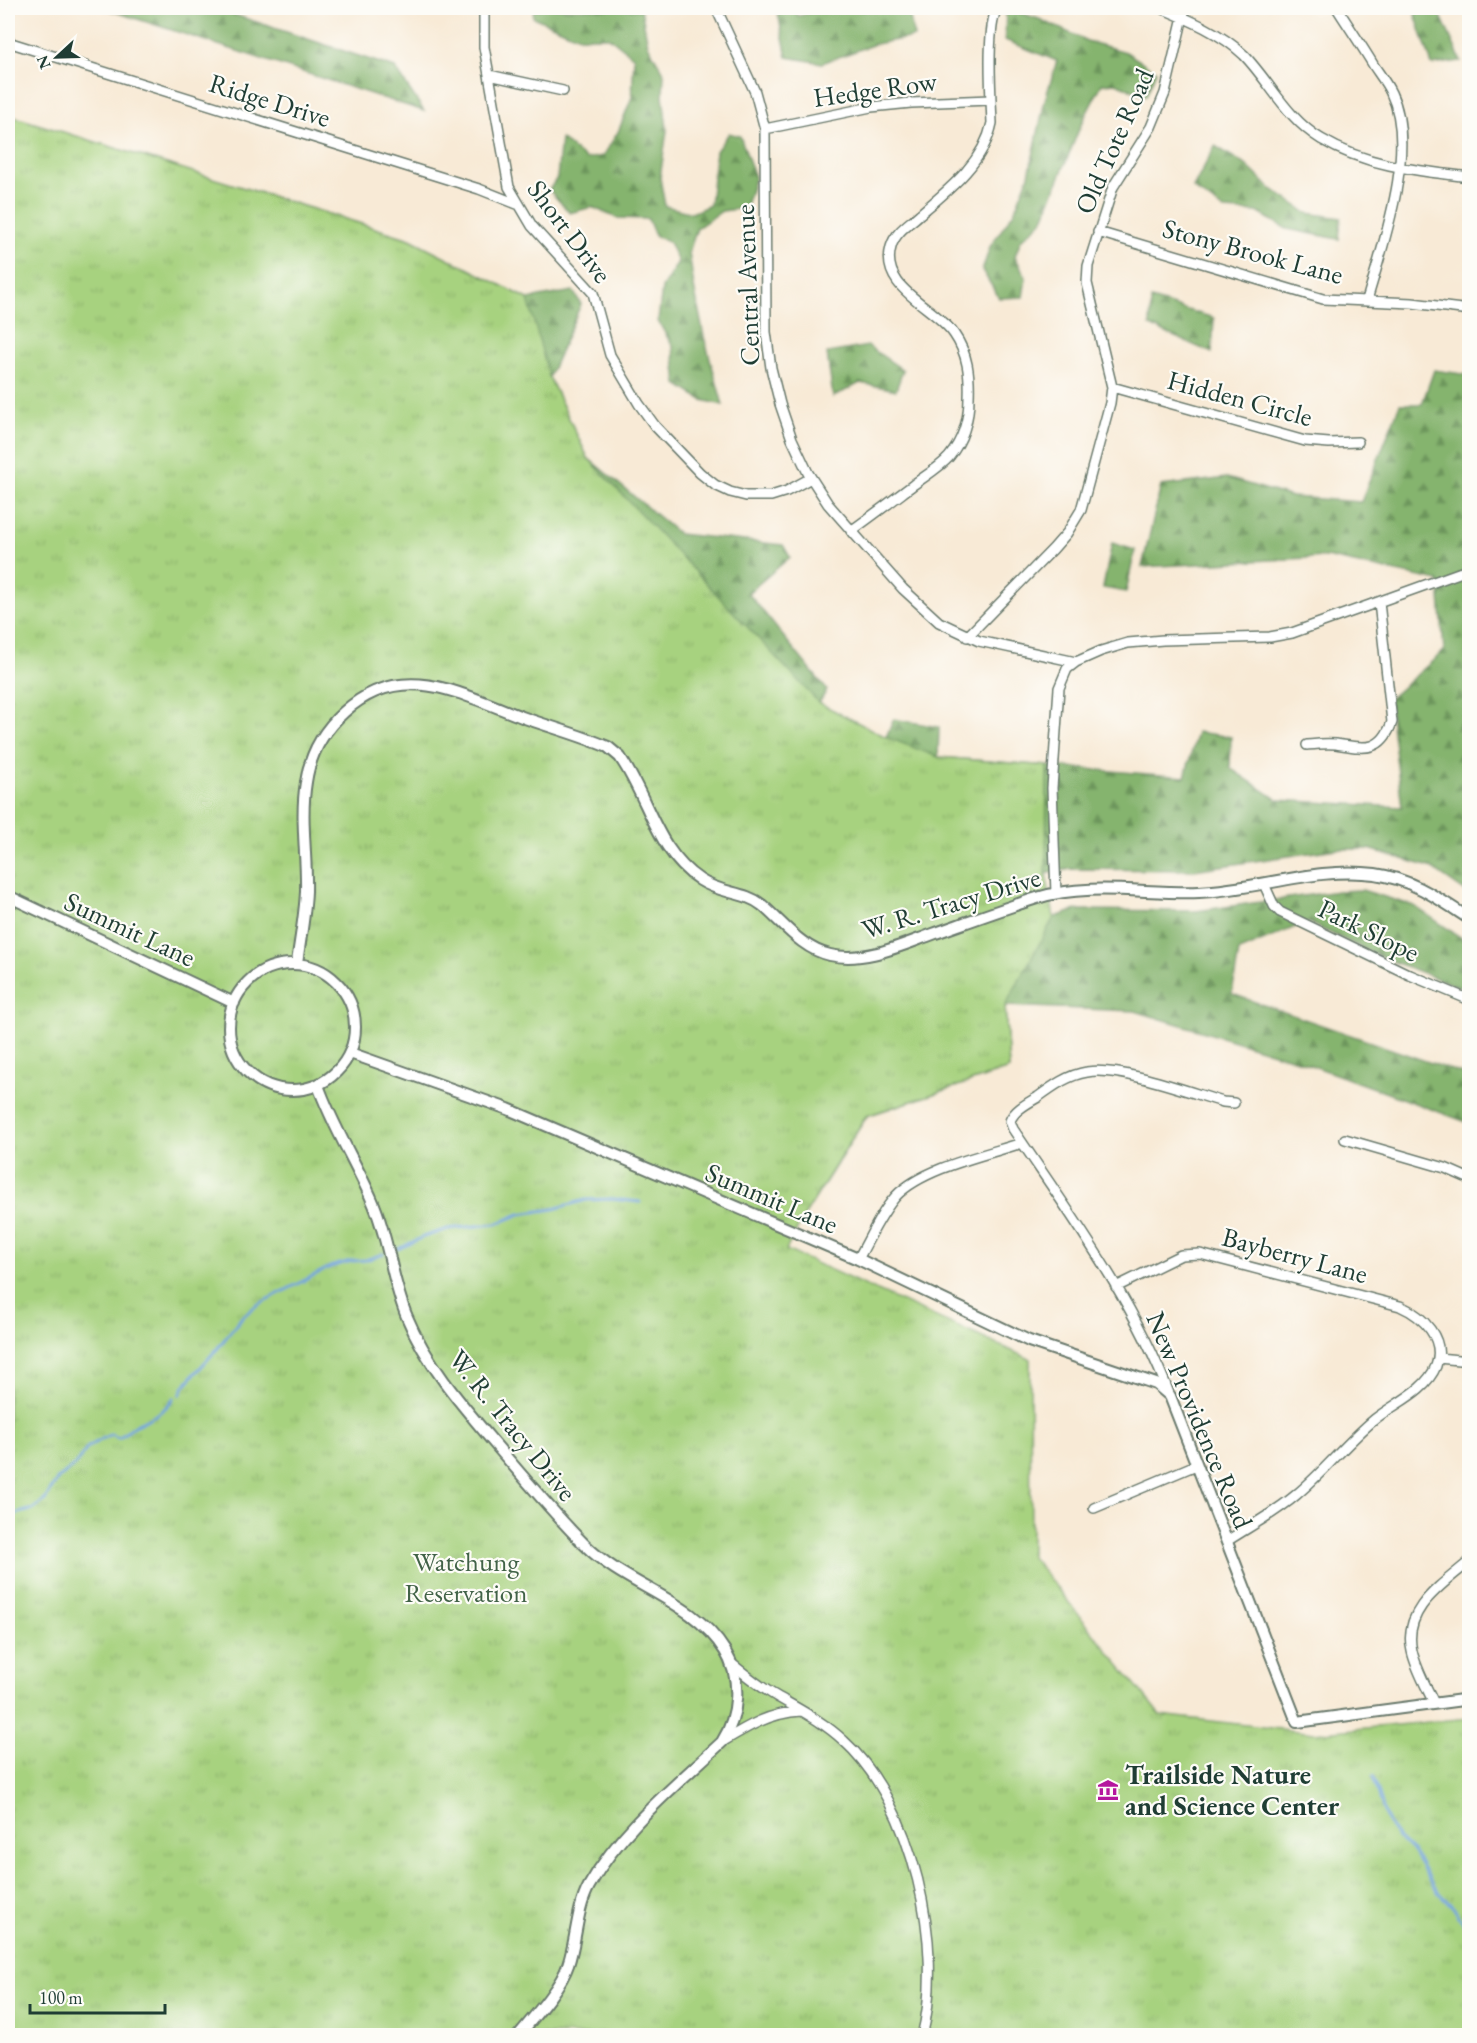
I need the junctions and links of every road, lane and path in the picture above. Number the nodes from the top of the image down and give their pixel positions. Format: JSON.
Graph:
{"nodes":[{"id":1,"x":473,"y":8,"type":"edge"},
{"id":2,"x":716,"y":8,"type":"edge"},
{"id":3,"x":997,"y":8,"type":"edge"},
{"id":4,"x":1161,"y":8,"type":"edge"},
{"id":5,"x":1337,"y":8,"type":"edge"},
{"id":6,"x":484,"y":9,"type":"edge"},
{"id":7,"x":1184,"y":12,"type":"edge"},
{"id":8,"x":8,"y":42,"type":"edge"},
{"id":9,"x":489,"y":75,"type":"junction"},
{"id":10,"x":563,"y":91,"type":"dead end"},
{"id":11,"x":991,"y":100,"type":"junction"},
{"id":12,"x":765,"y":129,"type":"junction"},
{"id":13,"x":1399,"y":168,"type":"junction"},
{"id":14,"x":1470,"y":177,"type":"edge"},
{"id":15,"x":517,"y":204,"type":"junction"},
{"id":16,"x":1098,"y":232,"type":"junction"},
{"id":17,"x":1367,"y":300,"type":"junction"},
{"id":18,"x":1470,"y":310,"type":"edge"},
{"id":19,"x":1112,"y":387,"type":"junction"},
{"id":20,"x":1358,"y":442,"type":"dead end"},
{"id":21,"x":812,"y":478,"type":"junction"},
{"id":22,"x":851,"y":531,"type":"junction"},
{"id":23,"x":1470,"y":570,"type":"edge"},
{"id":24,"x":1379,"y":602,"type":"junction"},
{"id":25,"x":967,"y":637,"type":"junction"},
{"id":26,"x":1076,"y":662,"type":"junction"},
{"id":27,"x":1307,"y":745,"type":"dead end"},
{"id":28,"x":1264,"y":884,"type":"junction"},
{"id":29,"x":1056,"y":893,"type":"junction"},
{"id":30,"x":8,"y":896,"type":"edge"},
{"id":31,"x":1470,"y":919,"type":"edge"},
{"id":32,"x":297,"y":963,"type":"junction"},
{"id":33,"x":1470,"y":1000,"type":"edge"},
{"id":34,"x":234,"y":1003,"type":"junction"},
{"id":35,"x":350,"y":1053,"type":"junction"},
{"id":36,"x":318,"y":1085,"type":"junction"},
{"id":37,"x":1234,"y":1103,"type":"dead end"},
{"id":38,"x":1345,"y":1139,"type":"dead end"},
{"id":39,"x":1022,"y":1143,"type":"junction"},
{"id":40,"x":1470,"y":1179,"type":"edge"},
{"id":41,"x":858,"y":1259,"type":"junction"},
{"id":42,"x":1116,"y":1287,"type":"junction"},
{"id":43,"x":1438,"y":1358,"type":"junction"},
{"id":44,"x":1470,"y":1361,"type":"edge"},
{"id":45,"x":1170,"y":1396,"type":"junction"},
{"id":46,"x":1196,"y":1465,"type":"junction"},
{"id":47,"x":1094,"y":1508,"type":"dead end"},
{"id":48,"x":1227,"y":1541,"type":"junction"},
{"id":49,"x":1470,"y":1561,"type":"edge"},
{"id":50,"x":732,"y":1664,"type":"junction"},
{"id":51,"x":1470,"y":1699,"type":"edge"},
{"id":52,"x":1434,"y":1703,"type":"junction"},
{"id":53,"x":804,"y":1711,"type":"junction"},
{"id":54,"x":722,"y":1742,"type":"junction"},
{"id":55,"x":518,"y":2036,"type":"edge"},
{"id":56,"x":921,"y":2036,"type":"edge"}],
"edges":[{"from":1,"to":6,"type":"street"},
{"from":2,"to":12,"type":"street","name":"Central Avenue"},
{"from":3,"to":11,"type":"street"},
{"from":4,"to":7,"type":"street"},
{"from":5,"to":13,"type":"street"},
{"from":6,"to":9,"type":"street","name":"Short Drive"},
{"from":7,"to":13,"type":"street"},
{"from":7,"to":16,"type":"street","name":"Old Tote Road"},
{"from":8,"to":15,"type":"street","name":"Ridge Drive"},
{"from":9,"to":10,"type":"street"},
{"from":9,"to":15,"type":"street","name":"Short Drive"},
{"from":11,"to":12,"type":"street","name":"Hedge Row"},
{"from":11,"to":22,"type":"street"},
{"from":12,"to":21,"type":"street","name":"Central Avenue"},
{"from":13,"to":14,"type":"street"},
{"from":13,"to":17,"type":"street"},
{"from":15,"to":21,"type":"street","name":"Short Drive"},
{"from":16,"to":17,"type":"street","name":"Stony Brook Lane"},
{"from":16,"to":19,"type":"street","name":"Old Tote Road"},
{"from":17,"to":18,"type":"street","name":"Stony Brook Lane"},
{"from":19,"to":20,"type":"street","name":"Hidden Circle"},
{"from":19,"to":25,"type":"street","name":"Old Tote Road"},
{"from":21,"to":22,"type":"street","name":"Central Avenue"},
{"from":22,"to":25,"type":"street","name":"Central Avenue"},
{"from":23,"to":24,"type":"street"},
{"from":24,"to":26,"type":"street"},
{"from":24,"to":27,"type":"street"},
{"from":25,"to":26,"type":"street","name":"Central Avenue"},
{"from":26,"to":29,"type":"street"},
{"from":28,"to":29,"type":"street","name":"W. R. Tracy Drive"},
{"from":28,"to":31,"type":"street","name":"W. R. Tracy Drive"},
{"from":28,"to":33,"type":"street","name":"Park Slope"},
{"from":29,"to":32,"type":"street","name":"W. R. Tracy Drive"},
{"from":30,"to":34,"type":"street","name":"Summit Lane"},
{"from":32,"to":34,"type":"street"},
{"from":32,"to":35,"type":"street"},
{"from":34,"to":36,"type":"street"},
{"from":35,"to":36,"type":"street"},
{"from":35,"to":41,"type":"street","name":"Summit Lane"},
{"from":36,"to":50,"type":"street","name":"W. R. Tracy Drive"},
{"from":37,"to":39,"type":"street","name":"New Providence Road"},
{"from":38,"to":40,"type":"street"},
{"from":39,"to":41,"type":"street"},
{"from":39,"to":42,"type":"street","name":"New Providence Road"},
{"from":41,"to":45,"type":"street","name":"Summit Lane"},
{"from":42,"to":43,"type":"street","name":"Bayberry Lane"},
{"from":42,"to":45,"type":"street","name":"New Providence Road"},
{"from":43,"to":44,"type":"street"},
{"from":43,"to":48,"type":"street"},
{"from":45,"to":46,"type":"street","name":"New Providence Road"},
{"from":46,"to":47,"type":"street"},
{"from":46,"to":48,"type":"street","name":"New Providence Road"},
{"from":48,"to":52,"type":"street","name":"New Providence Road"},
{"from":49,"to":52,"type":"street"},
{"from":50,"to":53,"type":"street","name":"W. R. Tracy Drive"},
{"from":50,"to":54,"type":"street","name":"W. R. Tracy Drive"},
{"from":51,"to":52,"type":"street"},
{"from":53,"to":54,"type":"street","name":"W. R. Tracy Drive"},
{"from":53,"to":56,"type":"street","name":"W. R. Tracy Drive"},
{"from":54,"to":55,"type":"street","name":"W. R. Tracy Drive"}]}
